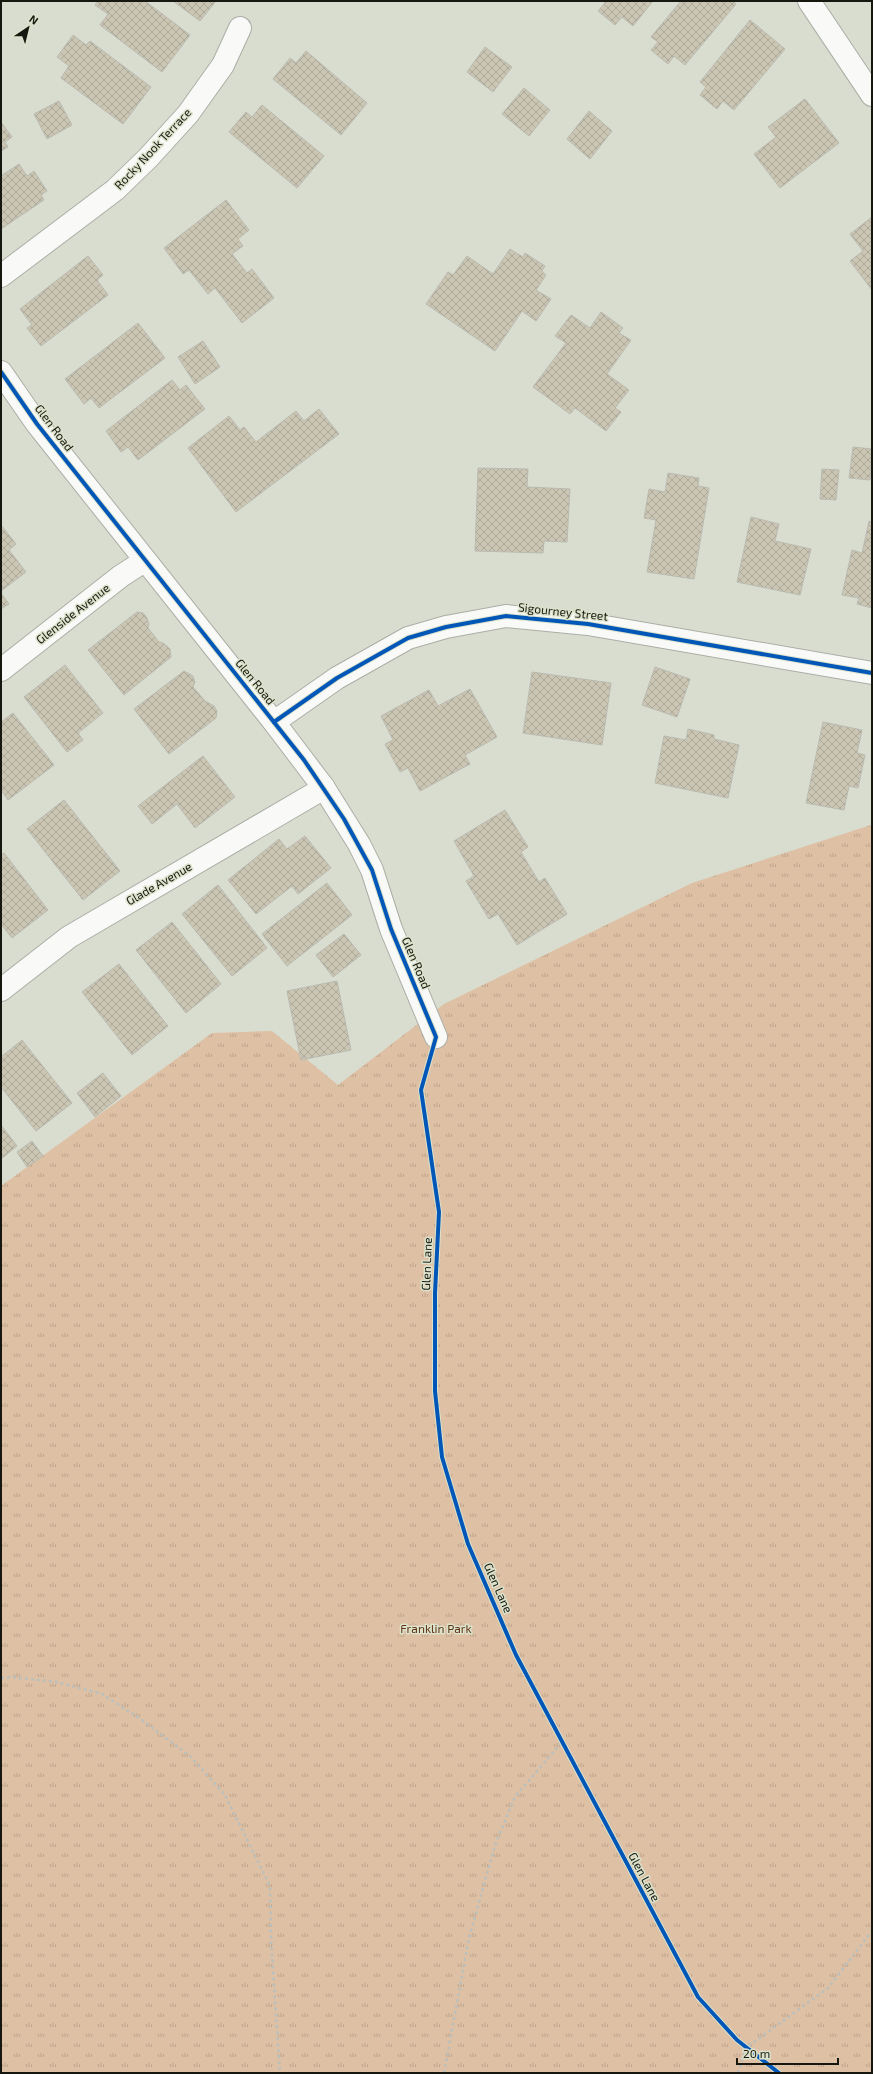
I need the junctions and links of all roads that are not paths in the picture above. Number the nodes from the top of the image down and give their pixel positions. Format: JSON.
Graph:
{"nodes":[{"id":1,"x":809,"y":1,"type":"edge"},
{"id":2,"x":240,"y":28,"type":"dead end"},
{"id":3,"x":872,"y":95,"type":"edge"},
{"id":4,"x":1,"y":276,"type":"edge"},
{"id":5,"x":1,"y":372,"type":"edge"},
{"id":6,"x":146,"y":562,"type":"junction"},
{"id":7,"x":1,"y":670,"type":"edge"},
{"id":8,"x":872,"y":673,"type":"edge"},
{"id":9,"x":274,"y":722,"type":"junction"},
{"id":10,"x":324,"y":788,"type":"junction"},
{"id":11,"x":1,"y":990,"type":"edge"},
{"id":12,"x":436,"y":1037,"type":"dead end"}],
"edges":[{"from":1,"to":3,"type":"street"},
{"from":2,"to":4,"type":"street","name":"Rocky Nook Terrace"},
{"from":5,"to":6,"type":"street","name":"Glen Road"},
{"from":6,"to":7,"type":"street","name":"Glenside Avenue"},
{"from":6,"to":9,"type":"street","name":"Glen Road"},
{"from":8,"to":9,"type":"street","name":"Sigourney Street"},
{"from":9,"to":10,"type":"street","name":"Glen Road"},
{"from":10,"to":11,"type":"street","name":"Glade Avenue"},
{"from":10,"to":12,"type":"street","name":"Glen Road"}]}
